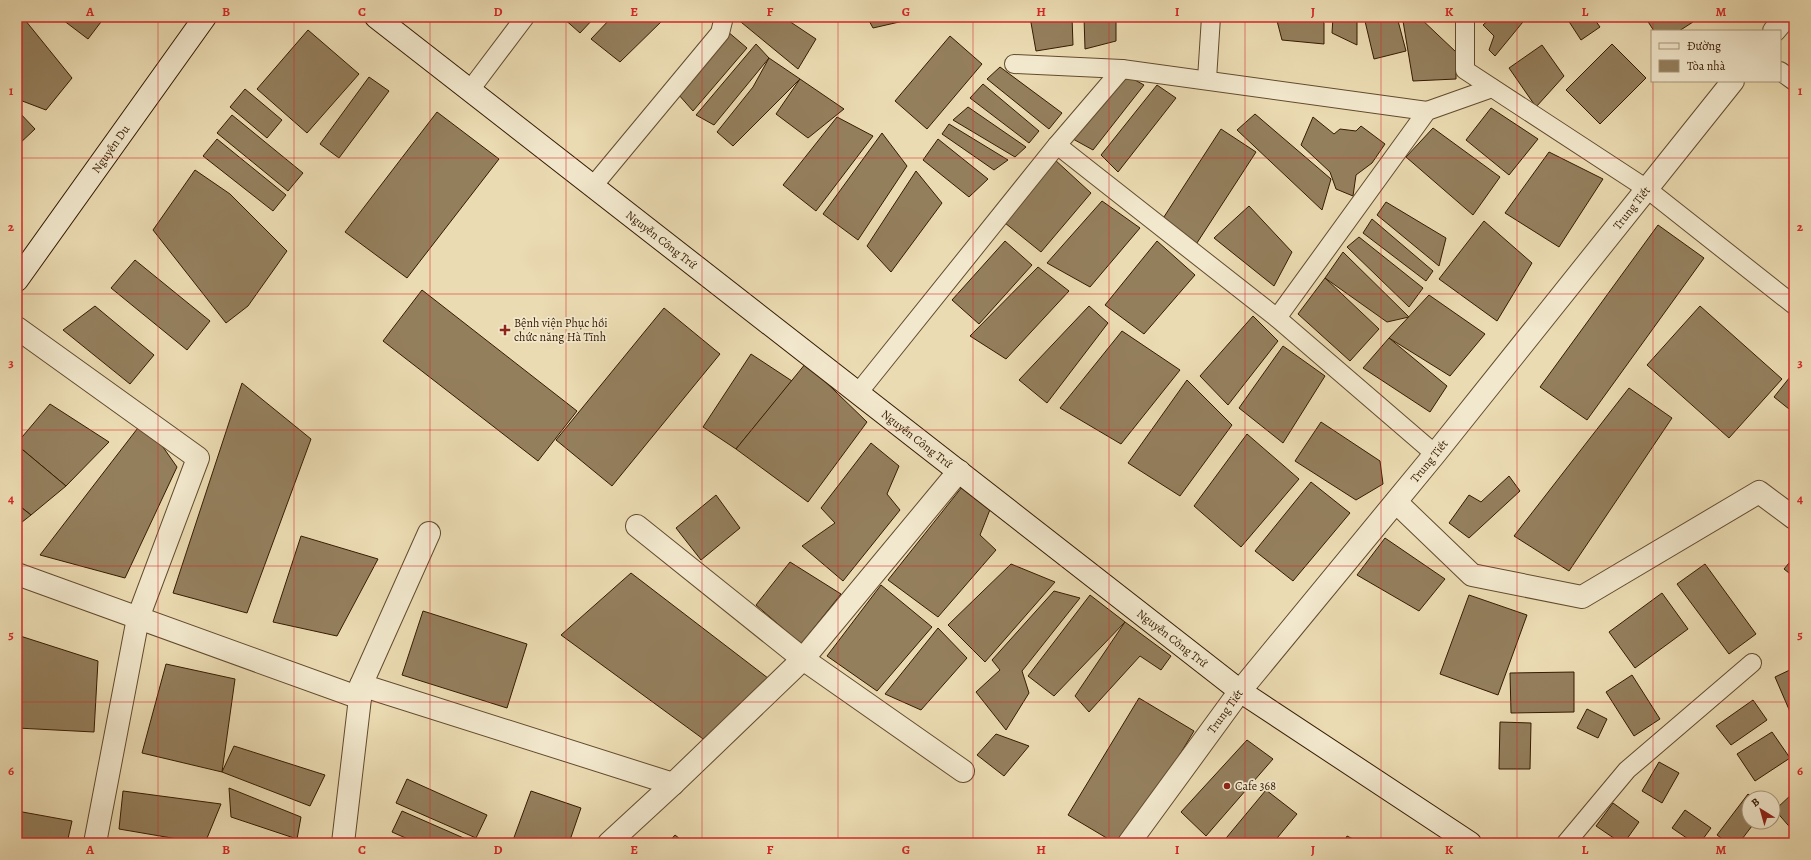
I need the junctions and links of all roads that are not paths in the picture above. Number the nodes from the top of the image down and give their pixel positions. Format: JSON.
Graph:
{"nodes":[{"id":1,"x":205,"y":17,"type":"edge"},
{"id":2,"x":376,"y":17,"type":"edge"},
{"id":3,"x":525,"y":17,"type":"edge"},
{"id":4,"x":724,"y":17,"type":"edge"},
{"id":5,"x":1210,"y":17,"type":"edge"},
{"id":6,"x":1466,"y":17,"type":"edge"},
{"id":7,"x":1786,"y":17,"type":"edge"},
{"id":8,"x":1775,"y":30,"type":"edge"},
{"id":9,"x":1014,"y":64,"type":"dead end"},
{"id":10,"x":1122,"y":69,"type":"junction"},
{"id":11,"x":1781,"y":72,"type":"edge"},
{"id":12,"x":1206,"y":79,"type":"junction"},
{"id":13,"x":1794,"y":81,"type":"edge"},
{"id":14,"x":1733,"y":82,"type":"edge"},
{"id":15,"x":1492,"y":88,"type":"junction"},
{"id":16,"x":470,"y":90,"type":"junction"},
{"id":17,"x":1427,"y":111,"type":"junction"},
{"id":18,"x":1057,"y":145,"type":"junction"},
{"id":19,"x":593,"y":186,"type":"junction"},
{"id":20,"x":1647,"y":189,"type":"junction"},
{"id":21,"x":17,"y":280,"type":"edge"},
{"id":22,"x":1794,"y":305,"type":"edge"},
{"id":23,"x":1277,"y":318,"type":"junction"},
{"id":24,"x":17,"y":328,"type":"edge"},
{"id":25,"x":858,"y":393,"type":"junction"},
{"id":26,"x":1435,"y":454,"type":"junction"},
{"id":27,"x":958,"y":471,"type":"junction"},
{"id":28,"x":1396,"y":502,"type":"junction"},
{"id":29,"x":1794,"y":518,"type":"edge"},
{"id":30,"x":637,"y":526,"type":"dead end"},
{"id":31,"x":429,"y":533,"type":"dead end"},
{"id":32,"x":17,"y":574,"type":"edge"},
{"id":33,"x":138,"y":618,"type":"junction"},
{"id":34,"x":803,"y":659,"type":"junction"},
{"id":35,"x":1752,"y":663,"type":"dead end"},
{"id":36,"x":1240,"y":691,"type":"junction"},
{"id":37,"x":360,"y":692,"type":"junction"},
{"id":38,"x":963,"y":771,"type":"dead end"},
{"id":39,"x":673,"y":784,"type":"junction"},
{"id":40,"x":96,"y":843,"type":"edge"},
{"id":41,"x":343,"y":843,"type":"edge"},
{"id":42,"x":609,"y":843,"type":"edge"},
{"id":43,"x":1129,"y":843,"type":"edge"},
{"id":44,"x":1470,"y":843,"type":"edge"},
{"id":45,"x":1566,"y":843,"type":"edge"}],
"edges":[{"from":1,"to":21,"type":"street","name":"Nguyễn Du"},
{"from":2,"to":16,"type":"street","name":"Nguyễn Công Trứ"},
{"from":3,"to":16,"type":"lane"},
{"from":4,"to":19,"type":"lane"},
{"from":5,"to":12,"type":"lane"},
{"from":6,"to":15,"type":"lane"},
{"from":7,"to":8,"type":"street"},
{"from":9,"to":10,"type":"lane"},
{"from":10,"to":12,"type":"lane"},
{"from":10,"to":18,"type":"lane"},
{"from":11,"to":13,"type":"lane"},
{"from":12,"to":17,"type":"lane"},
{"from":14,"to":20,"type":"street","name":"Trung Tiết"},
{"from":15,"to":17,"type":"lane"},
{"from":15,"to":20,"type":"lane"},
{"from":16,"to":19,"type":"street","name":"Nguyễn Công Trứ"},
{"from":17,"to":23,"type":"lane"},
{"from":18,"to":23,"type":"lane"},
{"from":18,"to":25,"type":"lane"},
{"from":19,"to":25,"type":"street","name":"Nguyễn Công Trứ"},
{"from":20,"to":22,"type":"lane"},
{"from":20,"to":26,"type":"street","name":"Trung Tiết"},
{"from":23,"to":26,"type":"lane"},
{"from":24,"to":33,"type":"street"},
{"from":25,"to":27,"type":"street","name":"Nguyễn Công Trứ"},
{"from":26,"to":28,"type":"street","name":"Trung Tiết"},
{"from":27,"to":34,"type":"street"},
{"from":27,"to":36,"type":"street","name":"Nguyễn Công Trứ"},
{"from":28,"to":29,"type":"street"},
{"from":28,"to":36,"type":"street","name":"Trung Tiết"},
{"from":30,"to":34,"type":"street"},
{"from":31,"to":37,"type":"street"},
{"from":32,"to":33,"type":"street"},
{"from":33,"to":37,"type":"street"},
{"from":33,"to":40,"type":"street"},
{"from":34,"to":38,"type":"street"},
{"from":34,"to":39,"type":"street"},
{"from":35,"to":45,"type":"lane"},
{"from":36,"to":43,"type":"street","name":"Trung Tiết"},
{"from":36,"to":44,"type":"street","name":"Nguyễn Công Trứ"},
{"from":37,"to":39,"type":"street"},
{"from":37,"to":41,"type":"street"},
{"from":39,"to":42,"type":"street"}]}
